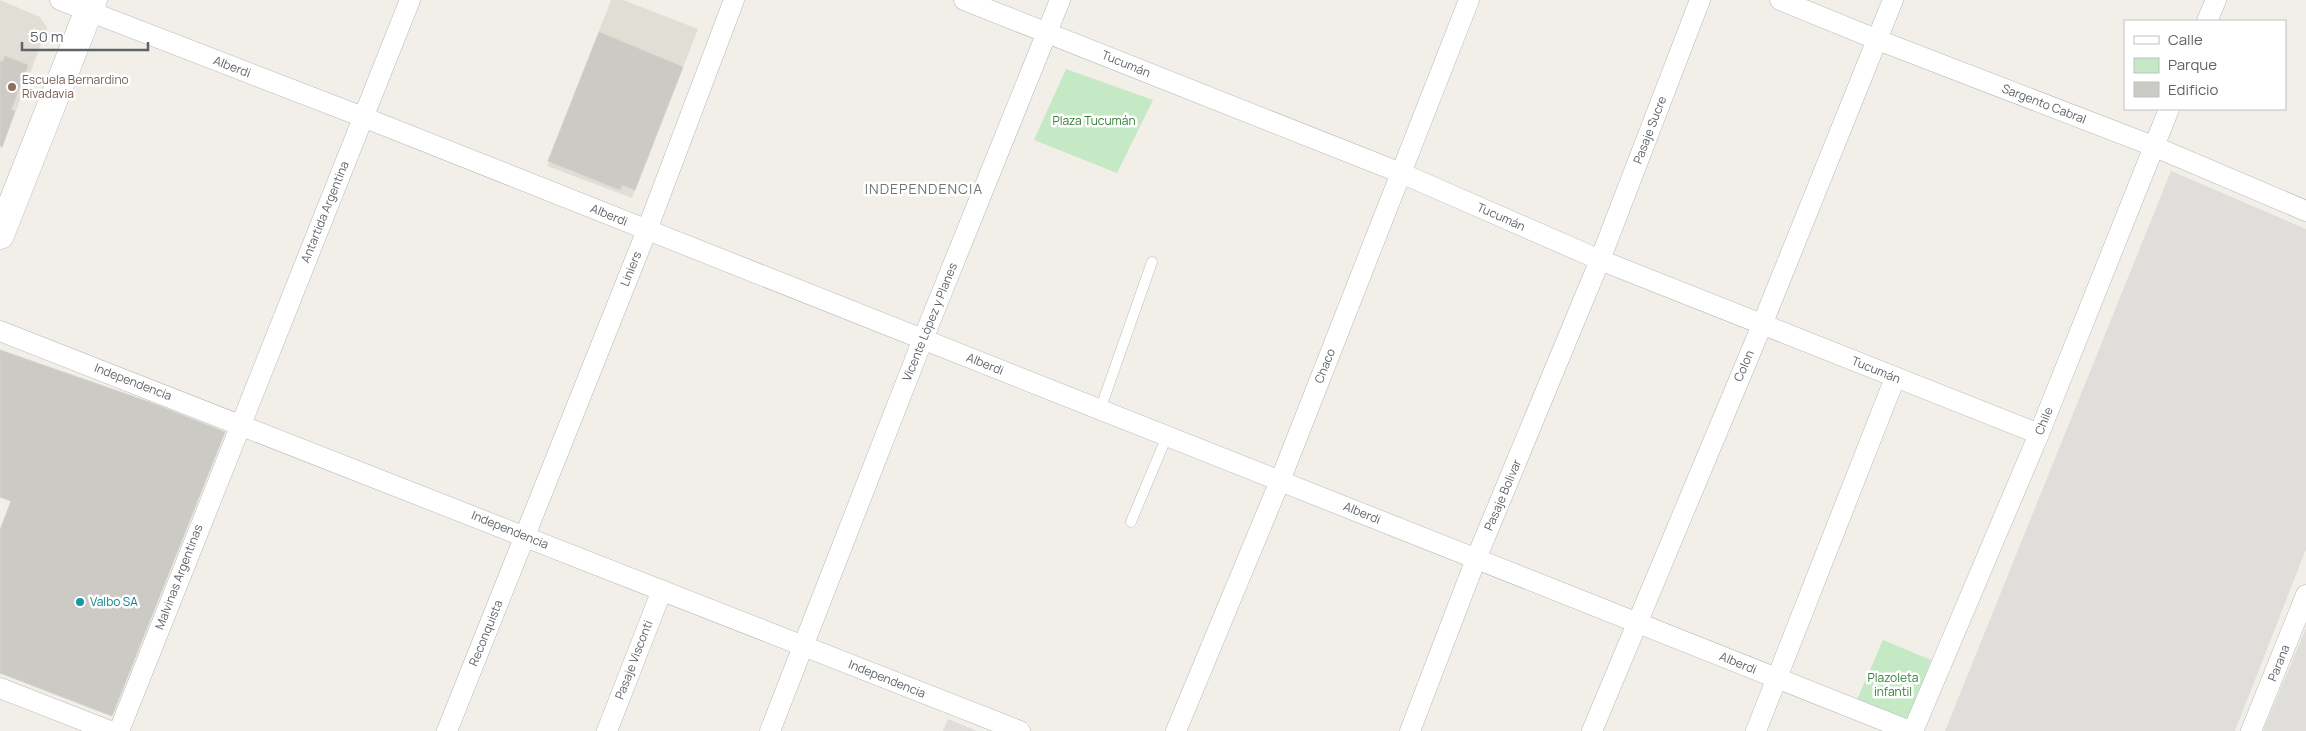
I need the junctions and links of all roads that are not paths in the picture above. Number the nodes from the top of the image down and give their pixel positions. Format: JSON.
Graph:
{"nodes":[{"id":1,"x":60,"y":0,"type":"edge"},
{"id":2,"x":410,"y":0,"type":"edge"},
{"id":3,"x":734,"y":0,"type":"edge"},
{"id":4,"x":964,"y":0,"type":"edge"},
{"id":5,"x":1060,"y":0,"type":"edge"},
{"id":6,"x":1469,"y":0,"type":"edge"},
{"id":7,"x":1700,"y":0,"type":"edge"},
{"id":8,"x":1780,"y":0,"type":"edge"},
{"id":9,"x":1894,"y":0,"type":"edge"},
{"id":10,"x":2216,"y":0,"type":"edge"},
{"id":11,"x":91,"y":6,"type":"edge"},
{"id":12,"x":2207,"y":20,"type":"edge"},
{"id":13,"x":1047,"y":33,"type":"junction"},
{"id":14,"x":1878,"y":40,"type":"junction"},
{"id":15,"x":2169,"y":110,"type":"edge"},
{"id":16,"x":362,"y":117,"type":"junction"},
{"id":17,"x":2153,"y":146,"type":"junction"},
{"id":18,"x":1401,"y":173,"type":"junction"},
{"id":19,"x":8,"y":192,"type":"edge"},
{"id":20,"x":2306,"y":211,"type":"edge"},
{"id":21,"x":647,"y":230,"type":"junction"},
{"id":22,"x":0,"y":235,"type":"edge"},
{"id":23,"x":1600,"y":260,"type":"junction"},
{"id":24,"x":1152,"y":262,"type":"dead end"},
{"id":25,"x":1762,"y":325,"type":"junction"},
{"id":26,"x":0,"y":331,"type":"edge"},
{"id":27,"x":923,"y":339,"type":"junction"},
{"id":28,"x":1895,"y":378,"type":"junction"},
{"id":29,"x":1100,"y":410,"type":"junction"},
{"id":30,"x":240,"y":423,"type":"junction"},
{"id":31,"x":2039,"y":434,"type":"junction"},
{"id":32,"x":1167,"y":436,"type":"junction"},
{"id":33,"x":1280,"y":481,"type":"junction"},
{"id":34,"x":1131,"y":522,"type":"dead end"},
{"id":35,"x":525,"y":536,"type":"junction"},
{"id":36,"x":1476,"y":559,"type":"junction"},
{"id":37,"x":662,"y":590,"type":"junction"},
{"id":38,"x":2306,"y":595,"type":"edge"},
{"id":39,"x":1637,"y":623,"type":"junction"},
{"id":40,"x":804,"y":646,"type":"junction"},
{"id":41,"x":1778,"y":678,"type":"junction"},
{"id":42,"x":0,"y":688,"type":"edge"},
{"id":43,"x":110,"y":731,"type":"edge"},
{"id":44,"x":119,"y":731,"type":"edge"},
{"id":45,"x":447,"y":731,"type":"edge"},
{"id":46,"x":607,"y":731,"type":"edge"},
{"id":47,"x":770,"y":731,"type":"edge"},
{"id":48,"x":1020,"y":731,"type":"edge"},
{"id":49,"x":1176,"y":731,"type":"edge"},
{"id":50,"x":1410,"y":731,"type":"edge"},
{"id":51,"x":1592,"y":731,"type":"edge"},
{"id":52,"x":1756,"y":731,"type":"edge"},
{"id":53,"x":1911,"y":731,"type":"edge"},
{"id":54,"x":2251,"y":731,"type":"edge"}],
"edges":[{"from":1,"to":11,"type":"street","name":"Alberdi"},
{"from":2,"to":16,"type":"street","name":"Antartida Argentina"},
{"from":3,"to":21,"type":"street","name":"Liniers"},
{"from":4,"to":13,"type":"street","name":"Tucumán"},
{"from":5,"to":13,"type":"street","name":"Vicente López y Planes"},
{"from":6,"to":18,"type":"street","name":"Chaco"},
{"from":7,"to":23,"type":"street","name":"Pasaje Sucre"},
{"from":8,"to":14,"type":"street","name":"Sargento Cabral"},
{"from":9,"to":14,"type":"street","name":"Colon"},
{"from":10,"to":12,"type":"street"},
{"from":11,"to":16,"type":"street","name":"Alberdi"},
{"from":11,"to":19,"type":"main road"},
{"from":13,"to":18,"type":"street","name":"Tucumán"},
{"from":13,"to":27,"type":"street","name":"Vicente López y Planes"},
{"from":14,"to":17,"type":"street","name":"Sargento Cabral"},
{"from":14,"to":25,"type":"street","name":"Colon"},
{"from":15,"to":17,"type":"street","name":"Chile"},
{"from":16,"to":21,"type":"street","name":"Alberdi"},
{"from":16,"to":30,"type":"street","name":"Antartida Argentina"},
{"from":17,"to":20,"type":"street","name":"Sargento Cabral"},
{"from":17,"to":31,"type":"street","name":"Chile"},
{"from":18,"to":23,"type":"street","name":"Tucumán"},
{"from":18,"to":33,"type":"street","name":"Chaco"},
{"from":19,"to":22,"type":"main road"},
{"from":21,"to":27,"type":"street","name":"Alberdi"},
{"from":21,"to":35,"type":"street","name":"Liniers"},
{"from":23,"to":25,"type":"street","name":"Tucumán"},
{"from":23,"to":36,"type":"street","name":"Pasaje Bolivar"},
{"from":24,"to":29,"type":"lane"},
{"from":25,"to":28,"type":"street","name":"Tucumán"},
{"from":25,"to":39,"type":"street","name":"Colon"},
{"from":26,"to":30,"type":"street","name":"Independencia"},
{"from":27,"to":29,"type":"street","name":"Alberdi"},
{"from":27,"to":40,"type":"street","name":"Vicente López y Planes"},
{"from":28,"to":31,"type":"street","name":"Tucumán"},
{"from":28,"to":41,"type":"street"},
{"from":29,"to":32,"type":"street","name":"Alberdi"},
{"from":30,"to":35,"type":"street","name":"Independencia"},
{"from":30,"to":44,"type":"street","name":"Malvinas Argentinas"},
{"from":31,"to":53,"type":"street","name":"Chile"},
{"from":32,"to":33,"type":"street","name":"Alberdi"},
{"from":32,"to":34,"type":"lane"},
{"from":33,"to":36,"type":"street","name":"Alberdi"},
{"from":33,"to":49,"type":"street","name":"Chaco"},
{"from":35,"to":37,"type":"street","name":"Independencia"},
{"from":35,"to":45,"type":"street","name":"Reconquista"},
{"from":36,"to":39,"type":"street","name":"Alberdi"},
{"from":36,"to":50,"type":"street","name":"Pasaje Bolivar"},
{"from":37,"to":40,"type":"street","name":"Independencia"},
{"from":37,"to":46,"type":"street","name":"Pasaje Visconti"},
{"from":38,"to":54,"type":"street","name":"Parana"},
{"from":39,"to":41,"type":"street","name":"Alberdi"},
{"from":39,"to":51,"type":"street","name":"Colon"},
{"from":40,"to":47,"type":"street","name":"Vicente López y Planes"},
{"from":40,"to":48,"type":"street","name":"Independencia"},
{"from":41,"to":52,"type":"street"},
{"from":41,"to":53,"type":"street","name":"Alberdi"},
{"from":42,"to":43,"type":"street"}]}
